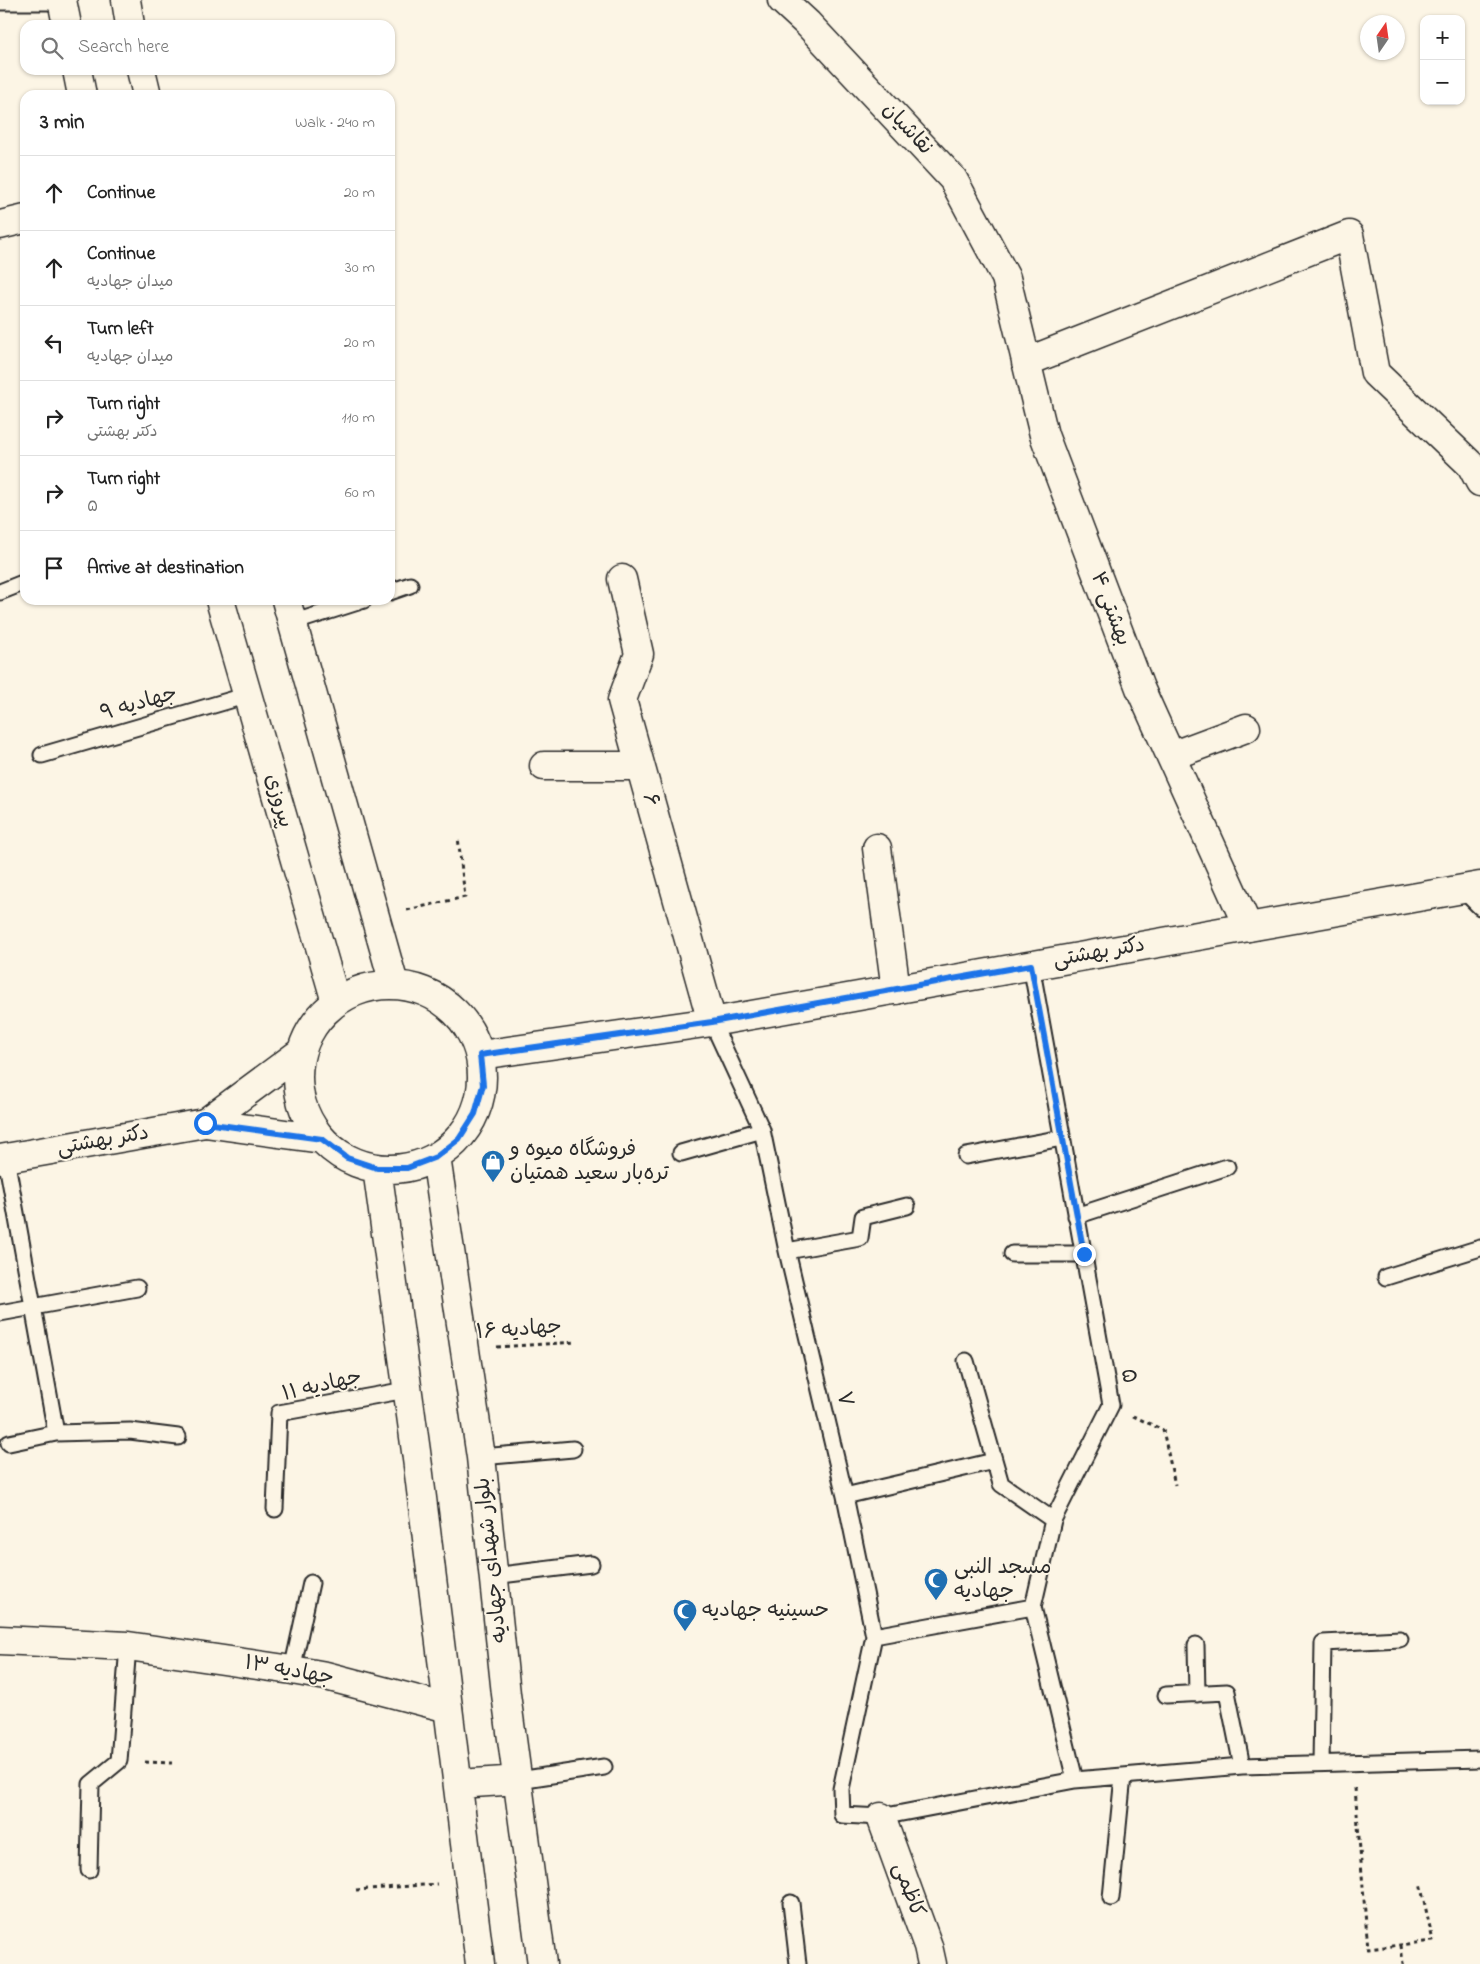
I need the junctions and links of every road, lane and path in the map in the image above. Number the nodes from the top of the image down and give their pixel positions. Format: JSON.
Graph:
{"nodes":[{"id":1,"x":126,"y":0,"type":"edge"},
{"id":2,"x":782,"y":0,"type":"edge"},
{"id":3,"x":0,"y":2,"type":"edge"},
{"id":4,"x":64,"y":9,"type":"edge"},
{"id":5,"x":129,"y":20,"type":"edge"},
{"id":6,"x":78,"y":75,"type":"edge"},
{"id":7,"x":141,"y":75,"type":"edge"},
{"id":8,"x":81,"y":90,"type":"edge"},
{"id":9,"x":146,"y":90,"type":"edge"},
{"id":10,"x":20,"y":220,"type":"edge"},
{"id":11,"x":0,"y":225,"type":"edge"},
{"id":12,"x":1006,"y":278,"type":"joint"},
{"id":13,"x":1026,"y":362,"type":"junction"},
{"id":14,"x":1480,"y":482,"type":"edge"},
{"id":15,"x":622,"y":579,"type":"dead end"},
{"id":16,"x":20,"y":584,"type":"edge"},
{"id":17,"x":410,"y":585,"type":"dead end"},
{"id":18,"x":395,"y":590,"type":"edge"},
{"id":19,"x":0,"y":592,"type":"edge"},
{"id":20,"x":221,"y":605,"type":"edge"},
{"id":21,"x":333,"y":605,"type":"edge"},
{"id":22,"x":289,"y":612,"type":"edge"},
{"id":23,"x":248,"y":695,"type":"junction"},
{"id":24,"x":1246,"y":728,"type":"dead end"},
{"id":25,"x":42,"y":755,"type":"dead end"},
{"id":26,"x":1171,"y":756,"type":"junction"},
{"id":27,"x":544,"y":766,"type":"dead end"},
{"id":28,"x":640,"y":766,"type":"junction"},
{"id":29,"x":458,"y":837,"type":"dead end"},
{"id":30,"x":877,"y":848,"type":"dead end"},
{"id":31,"x":1474,"y":894,"type":"edge"},
{"id":32,"x":375,"y":917,"type":"junction"},
{"id":33,"x":1248,"y":927,"type":"junction"},
{"id":34,"x":1031,"y":965,"type":"junction"},
{"id":35,"x":394,"y":984,"type":"junction"},
{"id":36,"x":896,"y":990,"type":"junction"},
{"id":37,"x":336,"y":1002,"type":"junction"},
{"id":38,"x":712,"y":1022,"type":"junction"},
{"id":39,"x":301,"y":1052,"type":"junction"},
{"id":40,"x":480,"y":1055,"type":"junction"},
{"id":41,"x":205,"y":1123,"type":"junction"},
{"id":42,"x":762,"y":1130,"type":"junction"},
{"id":43,"x":1062,"y":1138,"type":"junction"},
{"id":44,"x":322,"y":1139,"type":"junction"},
{"id":45,"x":681,"y":1152,"type":"dead end"},
{"id":46,"x":966,"y":1156,"type":"dead end"},
{"id":47,"x":436,"y":1157,"type":"junction"},
{"id":48,"x":3,"y":1159,"type":"edge"},
{"id":49,"x":1227,"y":1167,"type":"dead end"},
{"id":50,"x":377,"y":1168,"type":"junction"},
{"id":51,"x":907,"y":1206,"type":"dead end"},
{"id":52,"x":1076,"y":1216,"type":"junction"},
{"id":53,"x":1480,"y":1248,"type":"edge"},
{"id":54,"x":787,"y":1251,"type":"junction"},
{"id":55,"x":1012,"y":1254,"type":"dead end"},
{"id":56,"x":1084,"y":1254,"type":"junction"},
{"id":57,"x":1386,"y":1277,"type":"dead end"},
{"id":58,"x":137,"y":1288,"type":"dead end"},
{"id":59,"x":33,"y":1306,"type":"junction"},
{"id":60,"x":0,"y":1313,"type":"edge"},
{"id":61,"x":576,"y":1342,"type":"dead end"},
{"id":62,"x":464,"y":1349,"type":"junction"},
{"id":63,"x":966,"y":1361,"type":"dead end"},
{"id":64,"x":406,"y":1390,"type":"junction"},
{"id":65,"x":1111,"y":1405,"type":"junction"},
{"id":66,"x":56,"y":1432,"type":"junction"},
{"id":67,"x":178,"y":1437,"type":"dead end"},
{"id":68,"x":9,"y":1443,"type":"dead end"},
{"id":69,"x":573,"y":1449,"type":"dead end"},
{"id":70,"x":481,"y":1457,"type":"junction"},
{"id":71,"x":994,"y":1461,"type":"junction"},
{"id":72,"x":1175,"y":1485,"type":"dead end"},
{"id":73,"x":845,"y":1496,"type":"junction"},
{"id":74,"x":275,"y":1509,"type":"dead end"},
{"id":75,"x":1053,"y":1520,"type":"junction"},
{"id":76,"x":591,"y":1564,"type":"dead end"},
{"id":77,"x":493,"y":1576,"type":"junction"},
{"id":78,"x":311,"y":1583,"type":"dead end"},
{"id":79,"x":1033,"y":1607,"type":"junction"},
{"id":80,"x":874,"y":1636,"type":"junction"},
{"id":81,"x":0,"y":1640,"type":"edge"},
{"id":82,"x":1400,"y":1640,"type":"dead end"},
{"id":83,"x":1196,"y":1645,"type":"dead end"},
{"id":84,"x":128,"y":1646,"type":"junction"},
{"id":85,"x":292,"y":1670,"type":"junction"},
{"id":86,"x":1197,"y":1694,"type":"junction"},
{"id":87,"x":1166,"y":1695,"type":"dead end"},
{"id":88,"x":448,"y":1708,"type":"junction"},
{"id":89,"x":1480,"y":1759,"type":"edge"},
{"id":90,"x":1321,"y":1763,"type":"junction"},
{"id":91,"x":1353,"y":1763,"type":"junction"},
{"id":92,"x":1242,"y":1766,"type":"junction"},
{"id":93,"x":604,"y":1767,"type":"dead end"},
{"id":94,"x":1123,"y":1776,"type":"junction"},
{"id":95,"x":519,"y":1780,"type":"junction"},
{"id":96,"x":1075,"y":1780,"type":"junction"},
{"id":97,"x":458,"y":1784,"type":"junction"},
{"id":98,"x":881,"y":1817,"type":"junction"},
{"id":99,"x":89,"y":1870,"type":"dead end"},
{"id":100,"x":470,"y":1882,"type":"junction"},
{"id":101,"x":1420,"y":1883,"type":"dead end"},
{"id":102,"x":356,"y":1890,"type":"dead end"},
{"id":103,"x":1111,"y":1898,"type":"dead end"},
{"id":104,"x":791,"y":1903,"type":"dead end"},
{"id":105,"x":1401,"y":1945,"type":"junction"},
{"id":106,"x":480,"y":1964,"type":"edge"},
{"id":107,"x":542,"y":1964,"type":"edge"},
{"id":108,"x":798,"y":1964,"type":"edge"},
{"id":109,"x":932,"y":1964,"type":"edge"},
{"id":110,"x":1403,"y":1964,"type":"edge"}],
"edges":[{"from":1,"to":5,"type":"street"},
{"from":2,"to":12,"type":"street","name":"نقاشیان"},
{"from":3,"to":4,"type":"lane"},
{"from":6,"to":8,"type":"street"},
{"from":7,"to":9,"type":"street"},
{"from":10,"to":11,"type":"street"},
{"from":12,"to":13,"type":"street","name":"بهشتی ۴"},
{"from":13,"to":14,"type":"street"},
{"from":13,"to":26,"type":"street","name":"بهشتی ۴"},
{"from":15,"to":28,"type":"street","name":"۶"},
{"from":16,"to":19,"type":"lane"},
{"from":17,"to":18,"type":"lane"},
{"from":20,"to":23,"type":"street","name":"پیروزی"},
{"from":21,"to":22,"type":"lane"},
{"from":22,"to":32,"type":"street"},
{"from":23,"to":25,"type":"lane","name":"جهادیه ۹"},
{"from":23,"to":37,"type":"street","name":"پیروزی"},
{"from":24,"to":26,"type":"street"},
{"from":26,"to":33,"type":"street","name":"بهشتی ۴"},
{"from":27,"to":28,"type":"street"},
{"from":28,"to":38,"type":"street","name":"۶"},
{"from":29,"to":32,"type":"path"},
{"from":30,"to":36,"type":"street"},
{"from":31,"to":33,"type":"street","name":"دکتر بهشتی"},
{"from":32,"to":35,"type":"street"},
{"from":33,"to":34,"type":"street","name":"دکتر بهشتی"},
{"from":34,"to":36,"type":"street","name":"دکتر بهشتی"},
{"from":34,"to":43,"type":"lane","name":"۵"},
{"from":35,"to":37,"type":"street"},
{"from":35,"to":40,"type":"street"},
{"from":36,"to":38,"type":"street","name":"دکتر بهشتی"},
{"from":37,"to":39,"type":"street"},
{"from":38,"to":40,"type":"street","name":"دکتر بهشتی"},
{"from":38,"to":42,"type":"lane","name":"۷"},
{"from":39,"to":41,"type":"street"},
{"from":39,"to":44,"type":"street"},
{"from":40,"to":47,"type":"street"},
{"from":41,"to":44,"type":"street"},
{"from":41,"to":48,"type":"street","name":"دکتر بهشتی"},
{"from":42,"to":45,"type":"lane"},
{"from":42,"to":54,"type":"lane","name":"۷"},
{"from":43,"to":46,"type":"lane"},
{"from":43,"to":52,"type":"lane","name":"۵"},
{"from":44,"to":50,"type":"street"},
{"from":47,"to":50,"type":"street"},
{"from":47,"to":62,"type":"street","name":"بلوار شهدای جهادیه"},
{"from":48,"to":59,"type":"lane"},
{"from":49,"to":52,"type":"lane"},
{"from":50,"to":64,"type":"street"},
{"from":51,"to":54,"type":"lane"},
{"from":52,"to":56,"type":"lane","name":"۵"},
{"from":53,"to":57,"type":"lane"},
{"from":54,"to":73,"type":"lane","name":"۷"},
{"from":55,"to":56,"type":"lane"},
{"from":56,"to":65,"type":"lane","name":"۵"},
{"from":58,"to":59,"type":"lane"},
{"from":59,"to":60,"type":"lane"},
{"from":59,"to":66,"type":"lane"},
{"from":61,"to":62,"type":"path","name":"جهادیه ۱۶"},
{"from":62,"to":70,"type":"street","name":"بلوار شهدای جهادیه"},
{"from":63,"to":71,"type":"lane"},
{"from":64,"to":74,"type":"lane","name":"جهادیه ۱۱"},
{"from":64,"to":88,"type":"street"},
{"from":65,"to":72,"type":"path"},
{"from":65,"to":75,"type":"lane","name":"۵"},
{"from":66,"to":67,"type":"lane"},
{"from":66,"to":68,"type":"lane"},
{"from":69,"to":70,"type":"lane"},
{"from":70,"to":77,"type":"street","name":"بلوار شهدای جهادیه"},
{"from":71,"to":73,"type":"lane"},
{"from":71,"to":75,"type":"lane"},
{"from":73,"to":80,"type":"lane","name":"۷"},
{"from":75,"to":79,"type":"lane","name":"۵"},
{"from":76,"to":77,"type":"lane"},
{"from":77,"to":95,"type":"street","name":"بلوار شهدای جهادیه"},
{"from":78,"to":85,"type":"lane"},
{"from":79,"to":80,"type":"lane"},
{"from":79,"to":96,"type":"lane","name":"۵"},
{"from":80,"to":98,"type":"lane"},
{"from":81,"to":84,"type":"street","name":"جهادیه ۱۳"},
{"from":82,"to":90,"type":"lane"},
{"from":83,"to":86,"type":"lane"},
{"from":84,"to":85,"type":"street","name":"جهادیه ۱۳"},
{"from":84,"to":99,"type":"lane"},
{"from":85,"to":88,"type":"street","name":"جهادیه ۱۳"},
{"from":86,"to":87,"type":"lane"},
{"from":86,"to":92,"type":"lane"},
{"from":88,"to":97,"type":"street"},
{"from":89,"to":91,"type":"lane"},
{"from":90,"to":91,"type":"lane"},
{"from":90,"to":92,"type":"lane"},
{"from":91,"to":105,"type":"path"},
{"from":92,"to":94,"type":"lane"},
{"from":93,"to":95,"type":"lane"},
{"from":94,"to":96,"type":"lane"},
{"from":94,"to":103,"type":"lane"},
{"from":95,"to":97,"type":"street"},
{"from":95,"to":107,"type":"street","name":"بلوار شهدای جهادیه"},
{"from":96,"to":98,"type":"lane"},
{"from":97,"to":100,"type":"street"},
{"from":98,"to":109,"type":"street","name":"کاظمی"},
{"from":100,"to":102,"type":"path"},
{"from":100,"to":106,"type":"street"},
{"from":101,"to":105,"type":"path"},
{"from":104,"to":108,"type":"lane"},
{"from":105,"to":110,"type":"path"}]}
